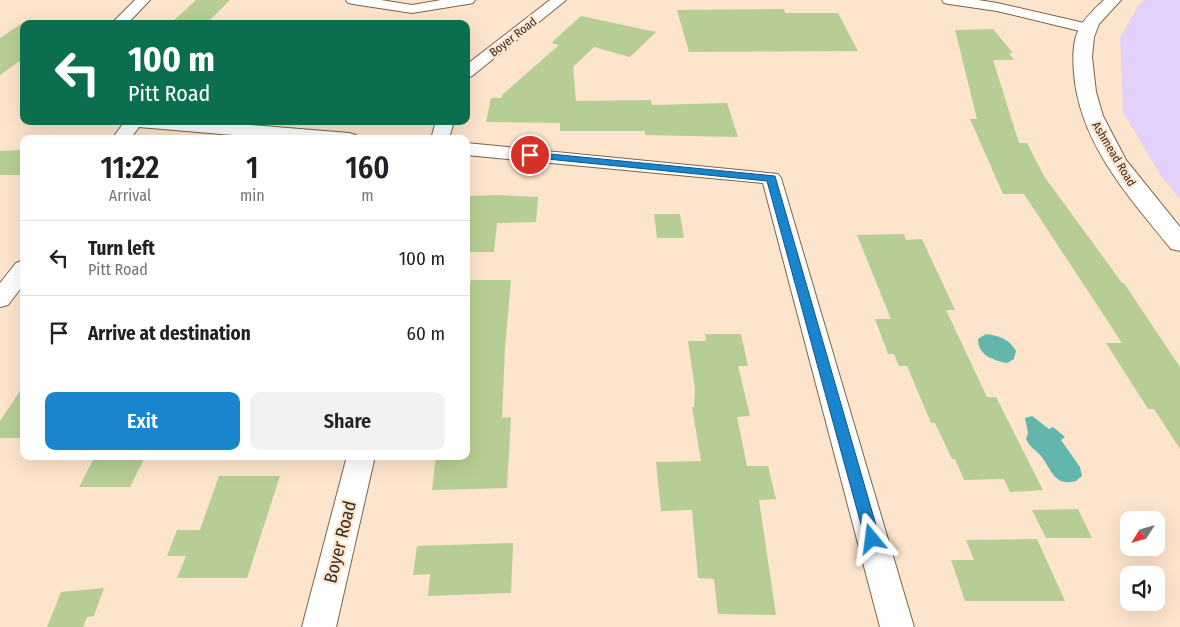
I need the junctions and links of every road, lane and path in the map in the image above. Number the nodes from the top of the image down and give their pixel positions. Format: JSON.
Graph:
{"nodes":[{"id":1,"x":143,"y":0,"type":"edge"},
{"id":2,"x":353,"y":0,"type":"edge"},
{"id":3,"x":468,"y":0,"type":"edge"},
{"id":4,"x":559,"y":0,"type":"edge"},
{"id":5,"x":949,"y":0,"type":"edge"},
{"id":6,"x":1113,"y":0,"type":"edge"},
{"id":7,"x":122,"y":20,"type":"edge"},
{"id":8,"x":1088,"y":28,"type":"junction"},
{"id":9,"x":470,"y":70,"type":"edge"},
{"id":10,"x":182,"y":125,"type":"edge"},
{"id":11,"x":301,"y":135,"type":"edge"},
{"id":12,"x":470,"y":149,"type":"edge"},
{"id":13,"x":1180,"y":243,"type":"edge"},
{"id":14,"x":20,"y":273,"type":"edge"},
{"id":15,"x":0,"y":299,"type":"edge"},
{"id":16,"x":360,"y":460,"type":"edge"},
{"id":17,"x":319,"y":627,"type":"edge"},
{"id":18,"x":897,"y":627,"type":"edge"}],
"edges":[{"from":1,"to":7,"type":"street"},
{"from":2,"to":3,"type":"street"},
{"from":4,"to":9,"type":"street","name":"Boyer Road"},
{"from":5,"to":8,"type":"street"},
{"from":6,"to":8,"type":"street"},
{"from":8,"to":13,"type":"street","name":"Ashmead Road"},
{"from":10,"to":11,"type":"street"},
{"from":12,"to":18,"type":"street"},
{"from":14,"to":15,"type":"street"},
{"from":16,"to":17,"type":"street","name":"Boyer Road"}]}
